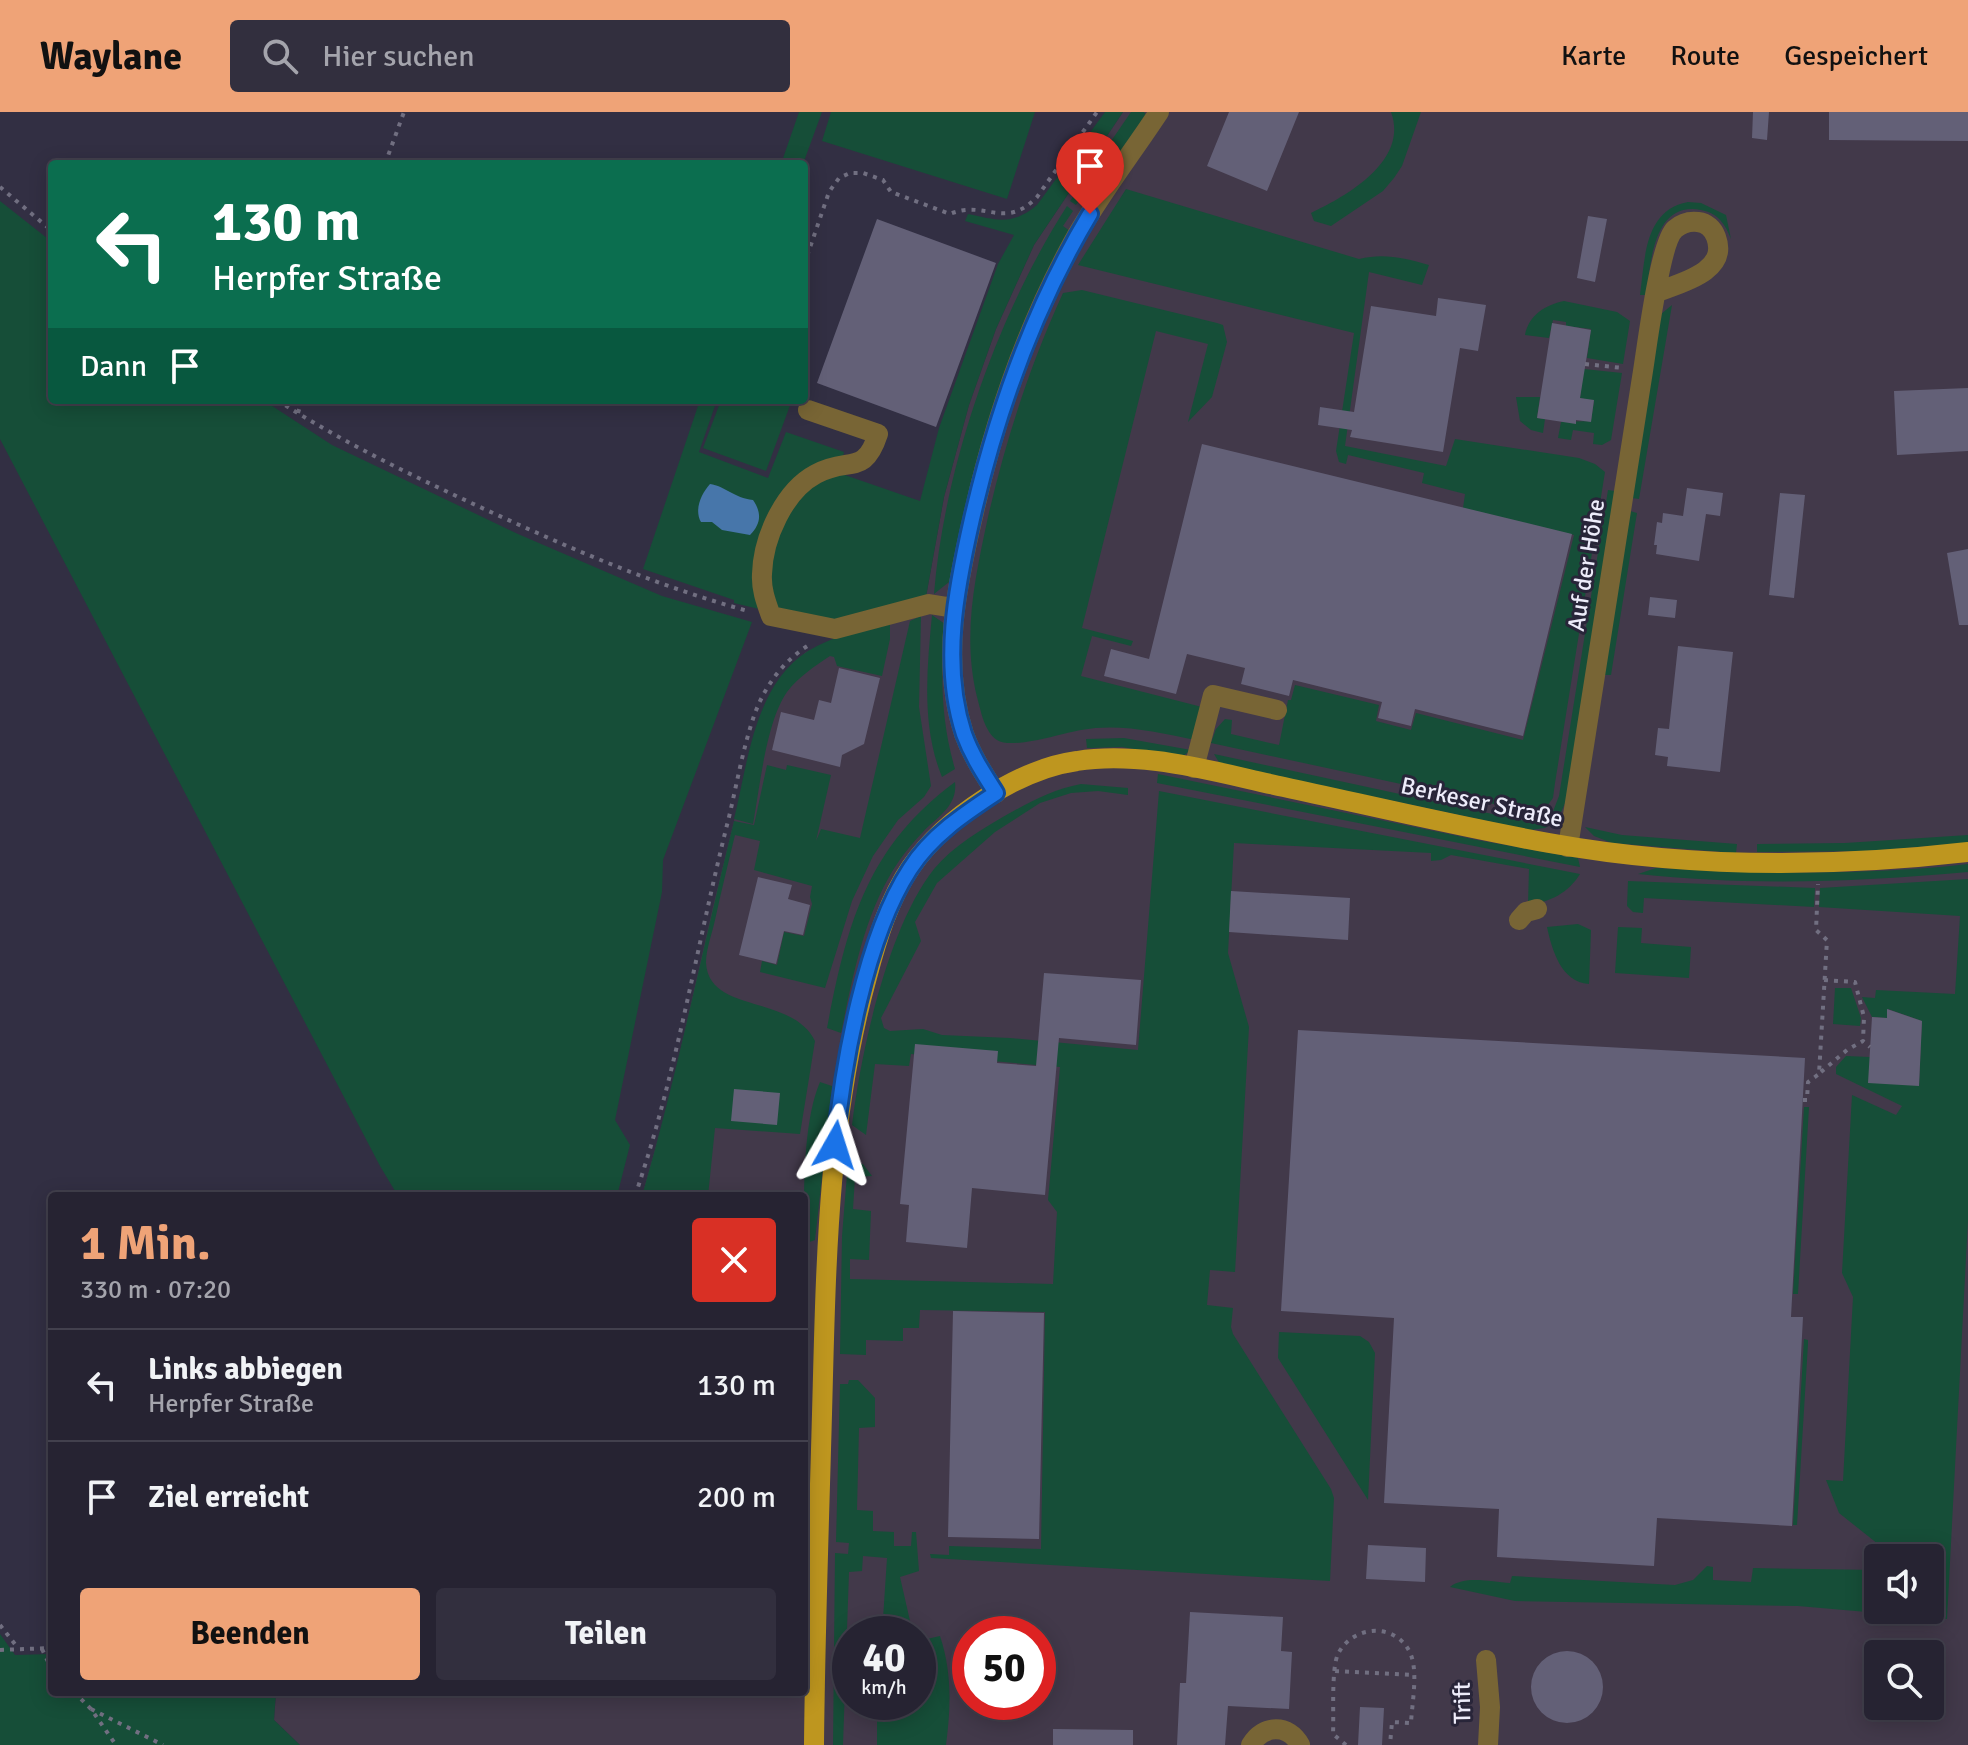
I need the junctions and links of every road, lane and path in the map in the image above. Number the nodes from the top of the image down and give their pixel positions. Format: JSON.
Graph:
{"nodes":[{"id":1,"x":404,"y":112,"type":"edge"},
{"id":2,"x":1097,"y":112,"type":"edge"},
{"id":3,"x":1159,"y":112,"type":"edge"},
{"id":4,"x":386,"y":160,"type":"edge"},
{"id":5,"x":0,"y":187,"type":"edge"},
{"id":6,"x":48,"y":228,"type":"edge"},
{"id":7,"x":808,"y":253,"type":"edge"},
{"id":8,"x":1657,"y":292,"type":"dead end"},
{"id":9,"x":1585,"y":364,"type":"dead end"},
{"id":10,"x":1643,"y":371,"type":"junction"},
{"id":11,"x":283,"y":404,"type":"edge"},
{"id":12,"x":301,"y":404,"type":"edge"},
{"id":13,"x":808,"y":410,"type":"dead end"},
{"id":14,"x":298,"y":413,"type":"junction"},
{"id":15,"x":954,"y":608,"type":"junction"},
{"id":16,"x":771,"y":616,"type":"junction"},
{"id":17,"x":835,"y":629,"type":"junction"},
{"id":18,"x":1277,"y":710,"type":"dead end"},
{"id":19,"x":1194,"y":768,"type":"junction"},
{"id":20,"x":996,"y":793,"type":"junction"},
{"id":21,"x":1568,"y":847,"type":"junction"},
{"id":22,"x":1968,"y":852,"type":"edge"},
{"id":23,"x":1818,"y":884,"type":"dead end"},
{"id":24,"x":1537,"y":909,"type":"dead end"},
{"id":25,"x":1519,"y":920,"type":"dead end"},
{"id":26,"x":1824,"y":980,"type":"junction"},
{"id":27,"x":1863,"y":1041,"type":"junction"},
{"id":28,"x":1870,"y":1047,"type":"dead end"},
{"id":29,"x":1819,"y":1074,"type":"junction"},
{"id":30,"x":1803,"y":1100,"type":"dead end"},
{"id":31,"x":636,"y":1192,"type":"edge"},
{"id":32,"x":0,"y":1625,"type":"edge"},
{"id":33,"x":48,"y":1648,"type":"edge"},
{"id":34,"x":19,"y":1649,"type":"junction"},
{"id":35,"x":42,"y":1649,"type":"junction"},
{"id":36,"x":0,"y":1650,"type":"edge"},
{"id":37,"x":1486,"y":1660,"type":"dead end"},
{"id":38,"x":48,"y":1662,"type":"edge"},
{"id":39,"x":1335,"y":1671,"type":"junction"},
{"id":40,"x":1413,"y":1675,"type":"junction"},
{"id":41,"x":78,"y":1696,"type":"edge"},
{"id":42,"x":91,"y":1709,"type":"junction"},
{"id":43,"x":116,"y":1745,"type":"edge"},
{"id":44,"x":163,"y":1745,"type":"edge"},
{"id":45,"x":814,"y":1745,"type":"edge"},
{"id":46,"x":1251,"y":1745,"type":"edge"},
{"id":47,"x":1300,"y":1745,"type":"edge"},
{"id":48,"x":1346,"y":1745,"type":"edge"},
{"id":49,"x":1390,"y":1745,"type":"edge"},
{"id":50,"x":1488,"y":1745,"type":"edge"}],
"edges":[{"from":1,"to":4,"type":"path"},
{"from":2,"to":7,"type":"path"},
{"from":3,"to":15,"type":"street"},
{"from":5,"to":6,"type":"path"},
{"from":8,"to":10,"type":"street","name":"Auf der Höhe"},
{"from":9,"to":10,"type":"path"},
{"from":10,"to":21,"type":"street","name":"Auf der Höhe"},
{"from":11,"to":14,"type":"path"},
{"from":12,"to":14,"type":"path"},
{"from":13,"to":16,"type":"street"},
{"from":14,"to":16,"type":"path"},
{"from":15,"to":17,"type":"street"},
{"from":15,"to":20,"type":"street"},
{"from":16,"to":17,"type":"street"},
{"from":17,"to":31,"type":"path"},
{"from":18,"to":19,"type":"street"},
{"from":19,"to":20,"type":"main road","name":"Berkeser Straße"},
{"from":19,"to":21,"type":"main road","name":"Berkeser Straße"},
{"from":20,"to":45,"type":"main road","name":"Berkeser Straße"},
{"from":21,"to":22,"type":"main road","name":"Berkeser Straße"},
{"from":23,"to":26,"type":"path"},
{"from":24,"to":25,"type":"street"},
{"from":26,"to":27,"type":"path"},
{"from":26,"to":29,"type":"path"},
{"from":27,"to":28,"type":"path"},
{"from":27,"to":29,"type":"path"},
{"from":29,"to":30,"type":"path"},
{"from":32,"to":34,"type":"path"},
{"from":33,"to":35,"type":"path"},
{"from":34,"to":35,"type":"path"},
{"from":34,"to":36,"type":"path"},
{"from":35,"to":38,"type":"path"},
{"from":37,"to":50,"type":"street","name":"Trift"},
{"from":39,"to":40,"type":"path"},
{"from":39,"to":40,"type":"path"},
{"from":39,"to":48,"type":"path"},
{"from":40,"to":49,"type":"path"},
{"from":41,"to":42,"type":"path"},
{"from":42,"to":43,"type":"path"},
{"from":42,"to":44,"type":"path"},
{"from":46,"to":47,"type":"street"}]}
